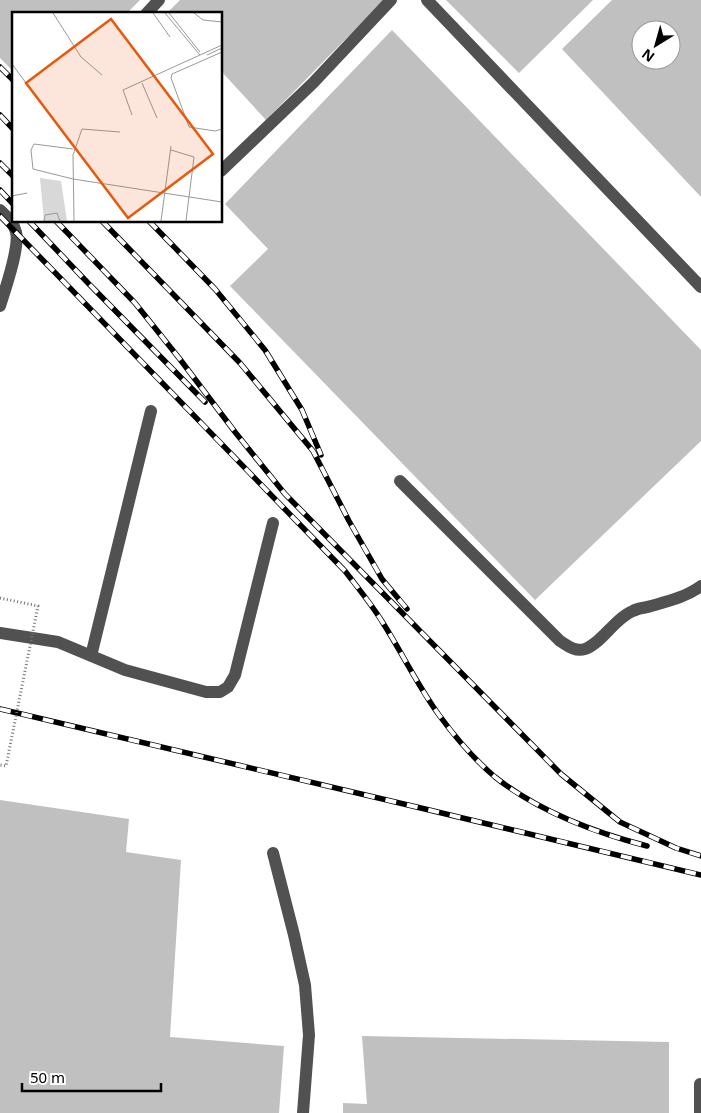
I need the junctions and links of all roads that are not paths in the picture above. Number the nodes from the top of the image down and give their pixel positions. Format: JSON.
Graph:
{"nodes":[{"id":1,"x":159,"y":0,"type":"edge"},
{"id":2,"x":391,"y":0,"type":"edge"},
{"id":3,"x":427,"y":0,"type":"edge"},
{"id":4,"x":148,"y":12,"type":"edge"},
{"id":5,"x":222,"y":171,"type":"edge"},
{"id":6,"x":0,"y":210,"type":"edge"},
{"id":7,"x":701,"y":287,"type":"edge"},
{"id":8,"x":0,"y":306,"type":"edge"},
{"id":9,"x":151,"y":412,"type":"dead end"},
{"id":10,"x":400,"y":482,"type":"dead end"},
{"id":11,"x":273,"y":523,"type":"dead end"},
{"id":12,"x":701,"y":586,"type":"edge"},
{"id":13,"x":0,"y":633,"type":"edge"},
{"id":14,"x":91,"y":656,"type":"junction"},
{"id":15,"x":272,"y":853,"type":"dead end"},
{"id":16,"x":700,"y":1084,"type":"edge"},
{"id":17,"x":302,"y":1113,"type":"edge"},
{"id":18,"x":700,"y":1113,"type":"edge"}],
"edges":[{"from":1,"to":4,"type":"lane"},
{"from":2,"to":5,"type":"lane"},
{"from":3,"to":7,"type":"lane"},
{"from":6,"to":8,"type":"lane"},
{"from":9,"to":14,"type":"lane"},
{"from":10,"to":12,"type":"lane"},
{"from":11,"to":14,"type":"lane"},
{"from":13,"to":14,"type":"lane"},
{"from":15,"to":17,"type":"lane"},
{"from":16,"to":18,"type":"lane"}]}
